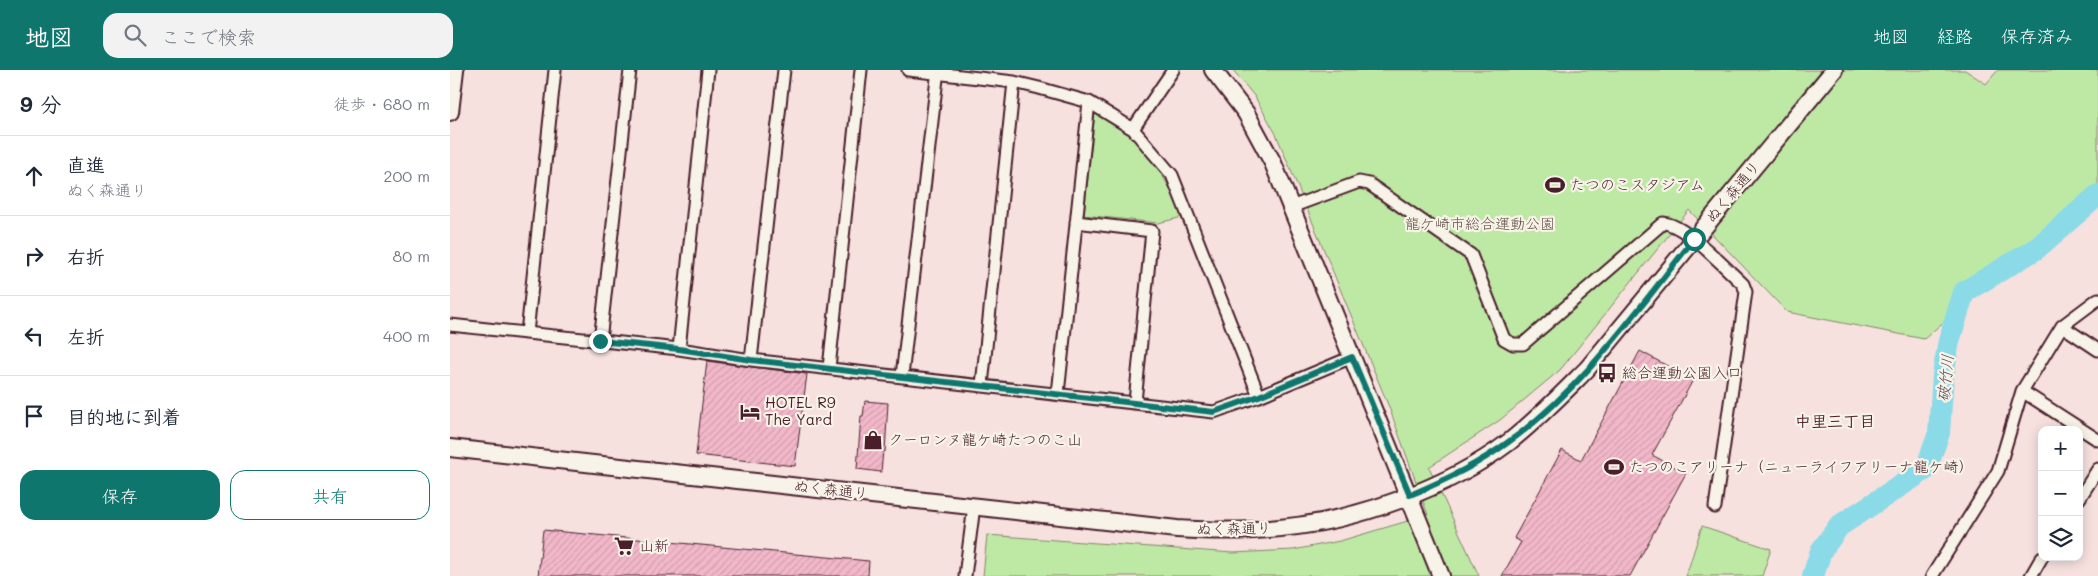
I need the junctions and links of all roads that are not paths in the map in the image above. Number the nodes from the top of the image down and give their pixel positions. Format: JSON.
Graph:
{"nodes":[{"id":1,"x":454,"y":70,"type":"edge"},
{"id":2,"x":555,"y":70,"type":"edge"},
{"id":3,"x":630,"y":70,"type":"edge"},
{"id":4,"x":708,"y":70,"type":"edge"},
{"id":5,"x":784,"y":70,"type":"edge"},
{"id":6,"x":861,"y":70,"type":"edge"},
{"id":7,"x":908,"y":70,"type":"edge"},
{"id":8,"x":1174,"y":70,"type":"edge"},
{"id":9,"x":1213,"y":70,"type":"edge"},
{"id":10,"x":1834,"y":70,"type":"edge"},
{"id":11,"x":938,"y":72,"type":"edge"},
{"id":12,"x":1014,"y":82,"type":"junction"},
{"id":13,"x":1089,"y":102,"type":"junction"},
{"id":14,"x":450,"y":112,"type":"edge"},
{"id":15,"x":1133,"y":129,"type":"junction"},
{"id":16,"x":1291,"y":207,"type":"junction"},
{"id":17,"x":1076,"y":222,"type":"junction"},
{"id":18,"x":1694,"y":239,"type":"junction"},
{"id":19,"x":2098,"y":299,"type":"edge"},
{"id":20,"x":450,"y":325,"type":"edge"},
{"id":21,"x":2062,"y":326,"type":"junction"},
{"id":22,"x":527,"y":333,"type":"junction"},
{"id":23,"x":600,"y":341,"type":"junction"},
{"id":24,"x":679,"y":349,"type":"junction"},
{"id":25,"x":2098,"y":350,"type":"edge"},
{"id":26,"x":1352,"y":357,"type":"junction"},
{"id":27,"x":751,"y":360,"type":"junction"},
{"id":28,"x":829,"y":368,"type":"junction"},
{"id":29,"x":902,"y":376,"type":"junction"},
{"id":30,"x":982,"y":385,"type":"junction"},
{"id":31,"x":2022,"y":391,"type":"junction"},
{"id":32,"x":1058,"y":394,"type":"junction"},
{"id":33,"x":1259,"y":396,"type":"junction"},
{"id":34,"x":1135,"y":402,"type":"junction"},
{"id":35,"x":2098,"y":440,"type":"edge"},
{"id":36,"x":450,"y":448,"type":"edge"},
{"id":37,"x":2098,"y":469,"type":"edge"},
{"id":38,"x":2083,"y":493,"type":"edge"},
{"id":39,"x":1410,"y":495,"type":"junction"},
{"id":40,"x":974,"y":506,"type":"junction"},
{"id":41,"x":1715,"y":507,"type":"dead end"},
{"id":42,"x":2040,"y":561,"type":"edge"},
{"id":43,"x":965,"y":576,"type":"edge"},
{"id":44,"x":1441,"y":576,"type":"edge"},
{"id":45,"x":1932,"y":576,"type":"edge"},
{"id":46,"x":2031,"y":576,"type":"edge"}],
"edges":[{"from":1,"to":14,"type":"main road"},
{"from":2,"to":22,"type":"street"},
{"from":3,"to":23,"type":"street"},
{"from":4,"to":24,"type":"street"},
{"from":5,"to":27,"type":"street"},
{"from":6,"to":28,"type":"street"},
{"from":7,"to":11,"type":"street"},
{"from":8,"to":15,"type":"street"},
{"from":9,"to":16,"type":"main road"},
{"from":10,"to":18,"type":"main road","name":"ぬく森通り"},
{"from":11,"to":12,"type":"street"},
{"from":11,"to":29,"type":"street"},
{"from":12,"to":13,"type":"street"},
{"from":12,"to":30,"type":"street"},
{"from":13,"to":15,"type":"street"},
{"from":13,"to":17,"type":"street"},
{"from":15,"to":33,"type":"street"},
{"from":16,"to":18,"type":"street"},
{"from":16,"to":26,"type":"main road"},
{"from":17,"to":32,"type":"street"},
{"from":17,"to":34,"type":"street"},
{"from":18,"to":39,"type":"main road","name":"ぬく森通り"},
{"from":18,"to":41,"type":"street"},
{"from":19,"to":21,"type":"street"},
{"from":20,"to":22,"type":"street"},
{"from":21,"to":25,"type":"street"},
{"from":21,"to":31,"type":"street"},
{"from":22,"to":23,"type":"street"},
{"from":23,"to":24,"type":"street"},
{"from":24,"to":27,"type":"street"},
{"from":26,"to":33,"type":"street"},
{"from":26,"to":39,"type":"main road"},
{"from":27,"to":28,"type":"street"},
{"from":28,"to":29,"type":"street"},
{"from":29,"to":30,"type":"street"},
{"from":30,"to":32,"type":"street"},
{"from":31,"to":35,"type":"street"},
{"from":31,"to":45,"type":"street"},
{"from":32,"to":34,"type":"street"},
{"from":33,"to":34,"type":"street"},
{"from":36,"to":40,"type":"main road","name":"ぬく森通り"},
{"from":37,"to":38,"type":"street"},
{"from":39,"to":40,"type":"main road","name":"ぬく森通り"},
{"from":39,"to":44,"type":"main road"},
{"from":40,"to":43,"type":"street"},
{"from":42,"to":46,"type":"street"}]}
